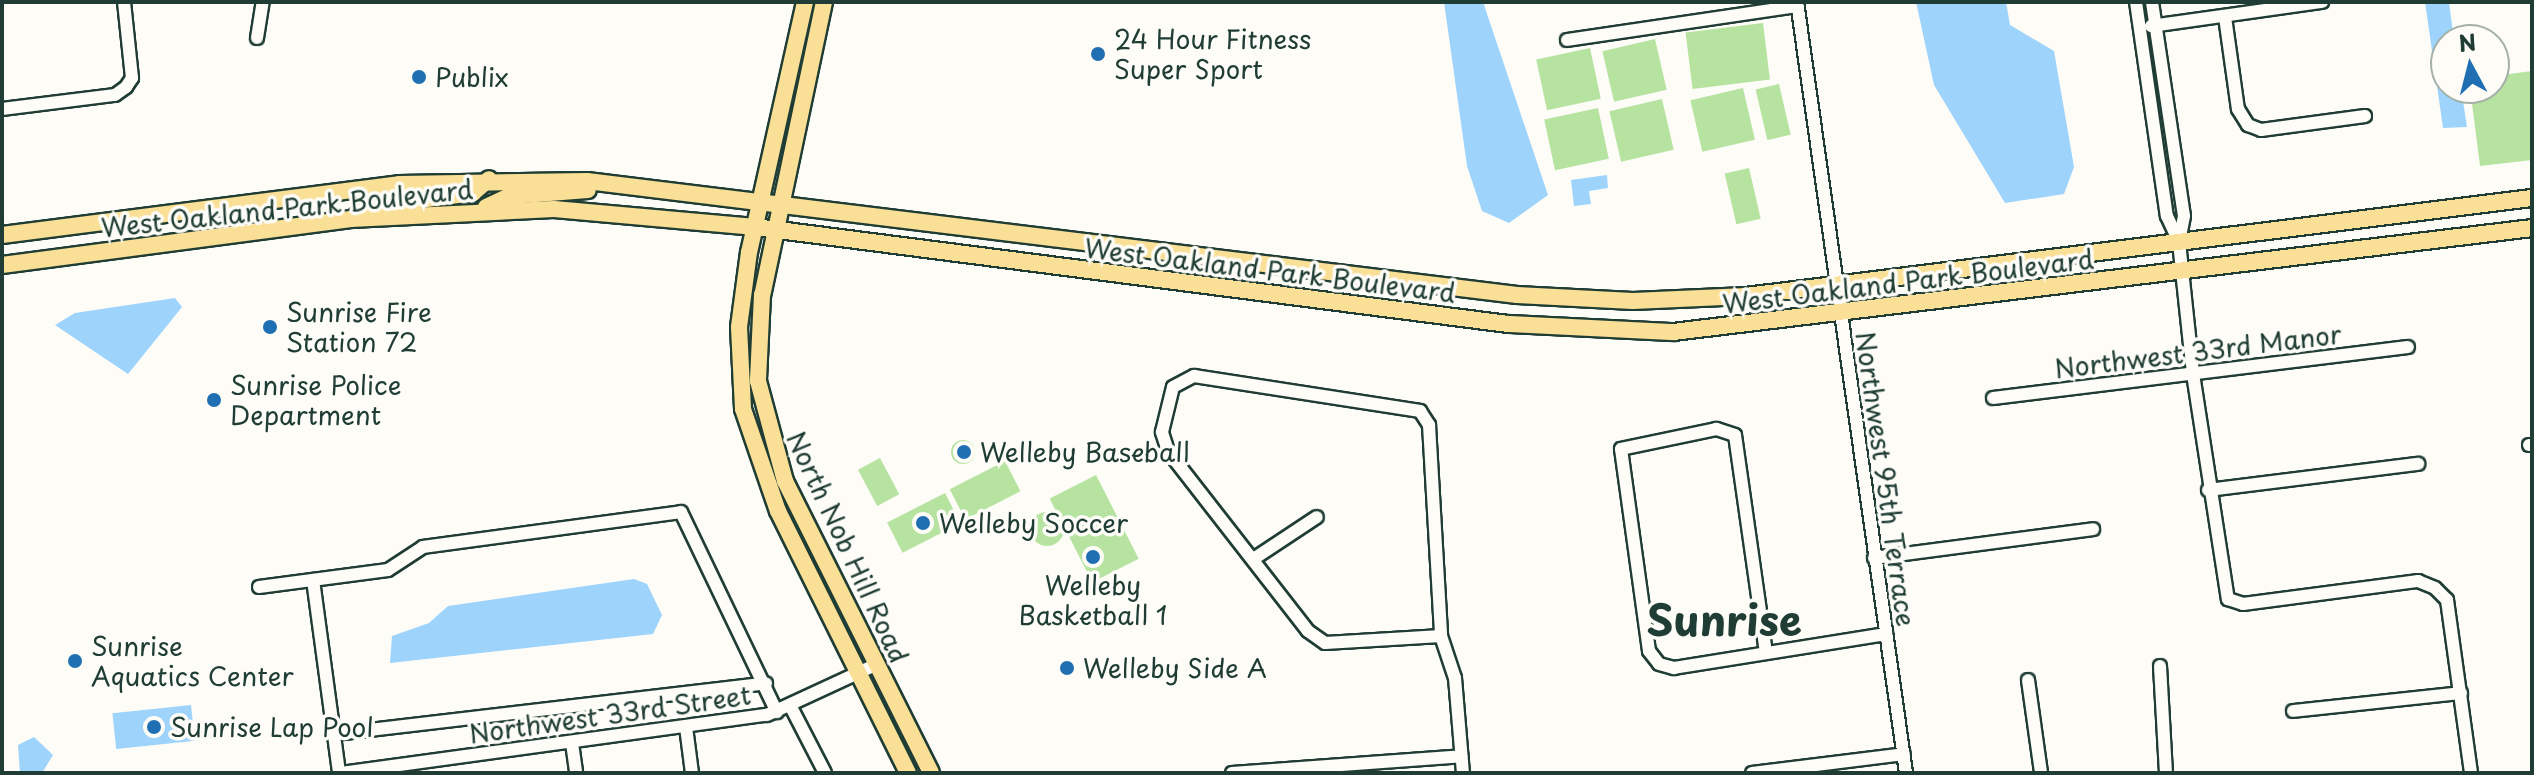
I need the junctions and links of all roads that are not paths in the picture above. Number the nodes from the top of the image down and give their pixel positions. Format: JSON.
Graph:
{"nodes":[{"id":1,"x":124,"y":2,"type":"edge"},
{"id":2,"x":263,"y":2,"type":"edge"},
{"id":3,"x":805,"y":2,"type":"edge"},
{"id":4,"x":824,"y":2,"type":"edge"},
{"id":5,"x":2136,"y":2,"type":"edge"},
{"id":6,"x":2152,"y":2,"type":"edge"},
{"id":7,"x":2322,"y":2,"type":"edge"},
{"id":8,"x":1797,"y":4,"type":"edge"},
{"id":9,"x":2225,"y":17,"type":"junction"},
{"id":10,"x":2156,"y":26,"type":"junction"},
{"id":11,"x":2140,"y":28,"type":"junction"},
{"id":12,"x":257,"y":38,"type":"dead end"},
{"id":13,"x":1567,"y":40,"type":"dead end"},
{"id":14,"x":2,"y":109,"type":"edge"},
{"id":15,"x":2365,"y":116,"type":"dead end"},
{"id":16,"x":489,"y":179,"type":"junction"},
{"id":17,"x":603,"y":182,"type":"junction"},
{"id":18,"x":2532,"y":198,"type":"edge"},
{"id":19,"x":763,"y":199,"type":"junction"},
{"id":20,"x":781,"y":200,"type":"junction"},
{"id":21,"x":482,"y":209,"type":"junction"},
{"id":22,"x":351,"y":219,"type":"junction"},
{"id":23,"x":755,"y":227,"type":"junction"},
{"id":24,"x":2532,"y":228,"type":"edge"},
{"id":25,"x":775,"y":230,"type":"junction"},
{"id":26,"x":2,"y":235,"type":"edge"},
{"id":27,"x":2179,"y":242,"type":"junction"},
{"id":28,"x":2,"y":265,"type":"edge"},
{"id":29,"x":2181,"y":272,"type":"junction"},
{"id":30,"x":1839,"y":284,"type":"junction"},
{"id":31,"x":1841,"y":315,"type":"junction"},
{"id":32,"x":2408,"y":347,"type":"dead end"},
{"id":33,"x":2193,"y":374,"type":"junction"},
{"id":34,"x":1993,"y":398,"type":"dead end"},
{"id":35,"x":2418,"y":464,"type":"dead end"},
{"id":36,"x":2208,"y":490,"type":"junction"},
{"id":37,"x":1317,"y":517,"type":"dead end"},
{"id":38,"x":2093,"y":529,"type":"dead end"},
{"id":39,"x":1255,"y":558,"type":"junction"},
{"id":40,"x":1874,"y":558,"type":"junction"},
{"id":41,"x":313,"y":580,"type":"junction"},
{"id":42,"x":259,"y":587,"type":"dead end"},
{"id":43,"x":1886,"y":634,"type":"junction"},
{"id":44,"x":1441,"y":636,"type":"junction"},
{"id":45,"x":1766,"y":653,"type":"junction"},
{"id":46,"x":875,"y":665,"type":"junction"},
{"id":47,"x":2160,"y":666,"type":"dead end"},
{"id":48,"x":858,"y":673,"type":"junction"},
{"id":49,"x":2028,"y":680,"type":"dead end"},
{"id":50,"x":766,"y":683,"type":"junction"},
{"id":51,"x":2461,"y":693,"type":"junction"},
{"id":52,"x":791,"y":707,"type":"junction"},
{"id":53,"x":2293,"y":711,"type":"dead end"},
{"id":54,"x":777,"y":712,"type":"junction"},
{"id":55,"x":686,"y":727,"type":"junction"},
{"id":56,"x":335,"y":734,"type":"junction"},
{"id":57,"x":572,"y":743,"type":"junction"},
{"id":58,"x":1904,"y":754,"type":"junction"},
{"id":59,"x":1461,"y":756,"type":"junction"},
{"id":60,"x":455,"y":757,"type":"junction"},
{"id":61,"x":1327,"y":768,"type":"edge"},
{"id":62,"x":340,"y":773,"type":"edge"},
{"id":63,"x":457,"y":773,"type":"edge"},
{"id":64,"x":576,"y":773,"type":"edge"},
{"id":65,"x":692,"y":773,"type":"edge"},
{"id":66,"x":825,"y":773,"type":"edge"},
{"id":67,"x":908,"y":773,"type":"edge"},
{"id":68,"x":931,"y":773,"type":"edge"},
{"id":69,"x":1232,"y":773,"type":"edge"},
{"id":70,"x":1463,"y":773,"type":"edge"},
{"id":71,"x":1752,"y":773,"type":"edge"},
{"id":72,"x":1906,"y":773,"type":"edge"},
{"id":73,"x":2041,"y":773,"type":"edge"},
{"id":74,"x":2166,"y":773,"type":"edge"},
{"id":75,"x":2471,"y":773,"type":"edge"}],
"edges":[{"from":1,"to":14,"type":"street"},
{"from":2,"to":12,"type":"street"},
{"from":3,"to":19,"type":"main road","name":"North Nob Hill Road"},
{"from":4,"to":20,"type":"main road","name":"North Nob Hill Road"},
{"from":5,"to":11,"type":"street"},
{"from":6,"to":10,"type":"street"},
{"from":7,"to":9,"type":"street"},
{"from":8,"to":13,"type":"street"},
{"from":8,"to":30,"type":"street","name":"Northwest 95th Terrace"},
{"from":9,"to":10,"type":"street"},
{"from":9,"to":15,"type":"street"},
{"from":10,"to":11,"type":"street"},
{"from":10,"to":27,"type":"street"},
{"from":11,"to":27,"type":"street"},
{"from":16,"to":17,"type":"main road","name":"West Oakland Park Boulevard"},
{"from":16,"to":22,"type":"main road"},
{"from":16,"to":26,"type":"main road","name":"West Oakland Park Boulevard"},
{"from":17,"to":19,"type":"main road","name":"West Oakland Park Boulevard"},
{"from":17,"to":21,"type":"main road"},
{"from":18,"to":27,"type":"main road","name":"West Oakland Park Boulevard"},
{"from":19,"to":20,"type":"main road","name":"West Oakland Park Boulevard"},
{"from":19,"to":23,"type":"main road","name":"North Nob Hill Road"},
{"from":20,"to":25,"type":"main road","name":"North Nob Hill Road"},
{"from":20,"to":30,"type":"main road","name":"West Oakland Park Boulevard"},
{"from":21,"to":22,"type":"main road","name":"West Oakland Park Boulevard"},
{"from":21,"to":23,"type":"main road","name":"West Oakland Park Boulevard"},
{"from":22,"to":28,"type":"main road","name":"West Oakland Park Boulevard"},
{"from":23,"to":25,"type":"main road","name":"West Oakland Park Boulevard"},
{"from":23,"to":48,"type":"main road","name":"North Nob Hill Road"},
{"from":24,"to":29,"type":"main road","name":"West Oakland Park Boulevard"},
{"from":25,"to":31,"type":"main road","name":"West Oakland Park Boulevard"},
{"from":25,"to":46,"type":"main road","name":"North Nob Hill Road"},
{"from":27,"to":29,"type":"street"},
{"from":27,"to":30,"type":"main road","name":"West Oakland Park Boulevard"},
{"from":29,"to":31,"type":"main road","name":"West Oakland Park Boulevard"},
{"from":29,"to":33,"type":"street"},
{"from":30,"to":31,"type":"street","name":"Northwest 95th Terrace"},
{"from":31,"to":40,"type":"street","name":"Northwest 95th Terrace"},
{"from":32,"to":33,"type":"street","name":"Northwest 33rd Manor"},
{"from":33,"to":34,"type":"street","name":"Northwest 33rd Manor"},
{"from":33,"to":36,"type":"street"},
{"from":35,"to":36,"type":"street"},
{"from":36,"to":51,"type":"street"},
{"from":37,"to":39,"type":"street"},
{"from":38,"to":40,"type":"street"},
{"from":39,"to":44,"type":"street"},
{"from":39,"to":44,"type":"street"},
{"from":40,"to":43,"type":"street","name":"Northwest 95th Terrace"},
{"from":41,"to":42,"type":"street"},
{"from":41,"to":50,"type":"street"},
{"from":41,"to":56,"type":"street"},
{"from":43,"to":45,"type":"street"},
{"from":43,"to":58,"type":"street","name":"Northwest 95th Terrace"},
{"from":44,"to":59,"type":"street"},
{"from":45,"to":45,"type":"street"},
{"from":46,"to":48,"type":"street","name":"Northwest 33rd Street"},
{"from":46,"to":68,"type":"main road","name":"North Nob Hill Road"},
{"from":47,"to":74,"type":"street"},
{"from":48,"to":52,"type":"street","name":"Northwest 33rd Street"},
{"from":48,"to":67,"type":"main road","name":"North Nob Hill Road"},
{"from":49,"to":73,"type":"street"},
{"from":50,"to":54,"type":"street"},
{"from":50,"to":56,"type":"street","name":"Northwest 33rd Street"},
{"from":51,"to":53,"type":"street"},
{"from":51,"to":75,"type":"street"},
{"from":52,"to":54,"type":"street","name":"Northwest 33rd Street"},
{"from":52,"to":66,"type":"street"},
{"from":54,"to":55,"type":"street","name":"Northwest 33rd Street"},
{"from":55,"to":57,"type":"street","name":"Northwest 33rd Street"},
{"from":55,"to":65,"type":"street"},
{"from":56,"to":62,"type":"street"},
{"from":57,"to":60,"type":"street","name":"Northwest 33rd Street"},
{"from":57,"to":64,"type":"street"},
{"from":58,"to":71,"type":"street"},
{"from":58,"to":72,"type":"street","name":"Northwest 95th Terrace"},
{"from":59,"to":61,"type":"street"},
{"from":59,"to":70,"type":"street"},
{"from":60,"to":62,"type":"street","name":"Northwest 33rd Street"},
{"from":60,"to":63,"type":"street"},
{"from":61,"to":69,"type":"street"}]}
